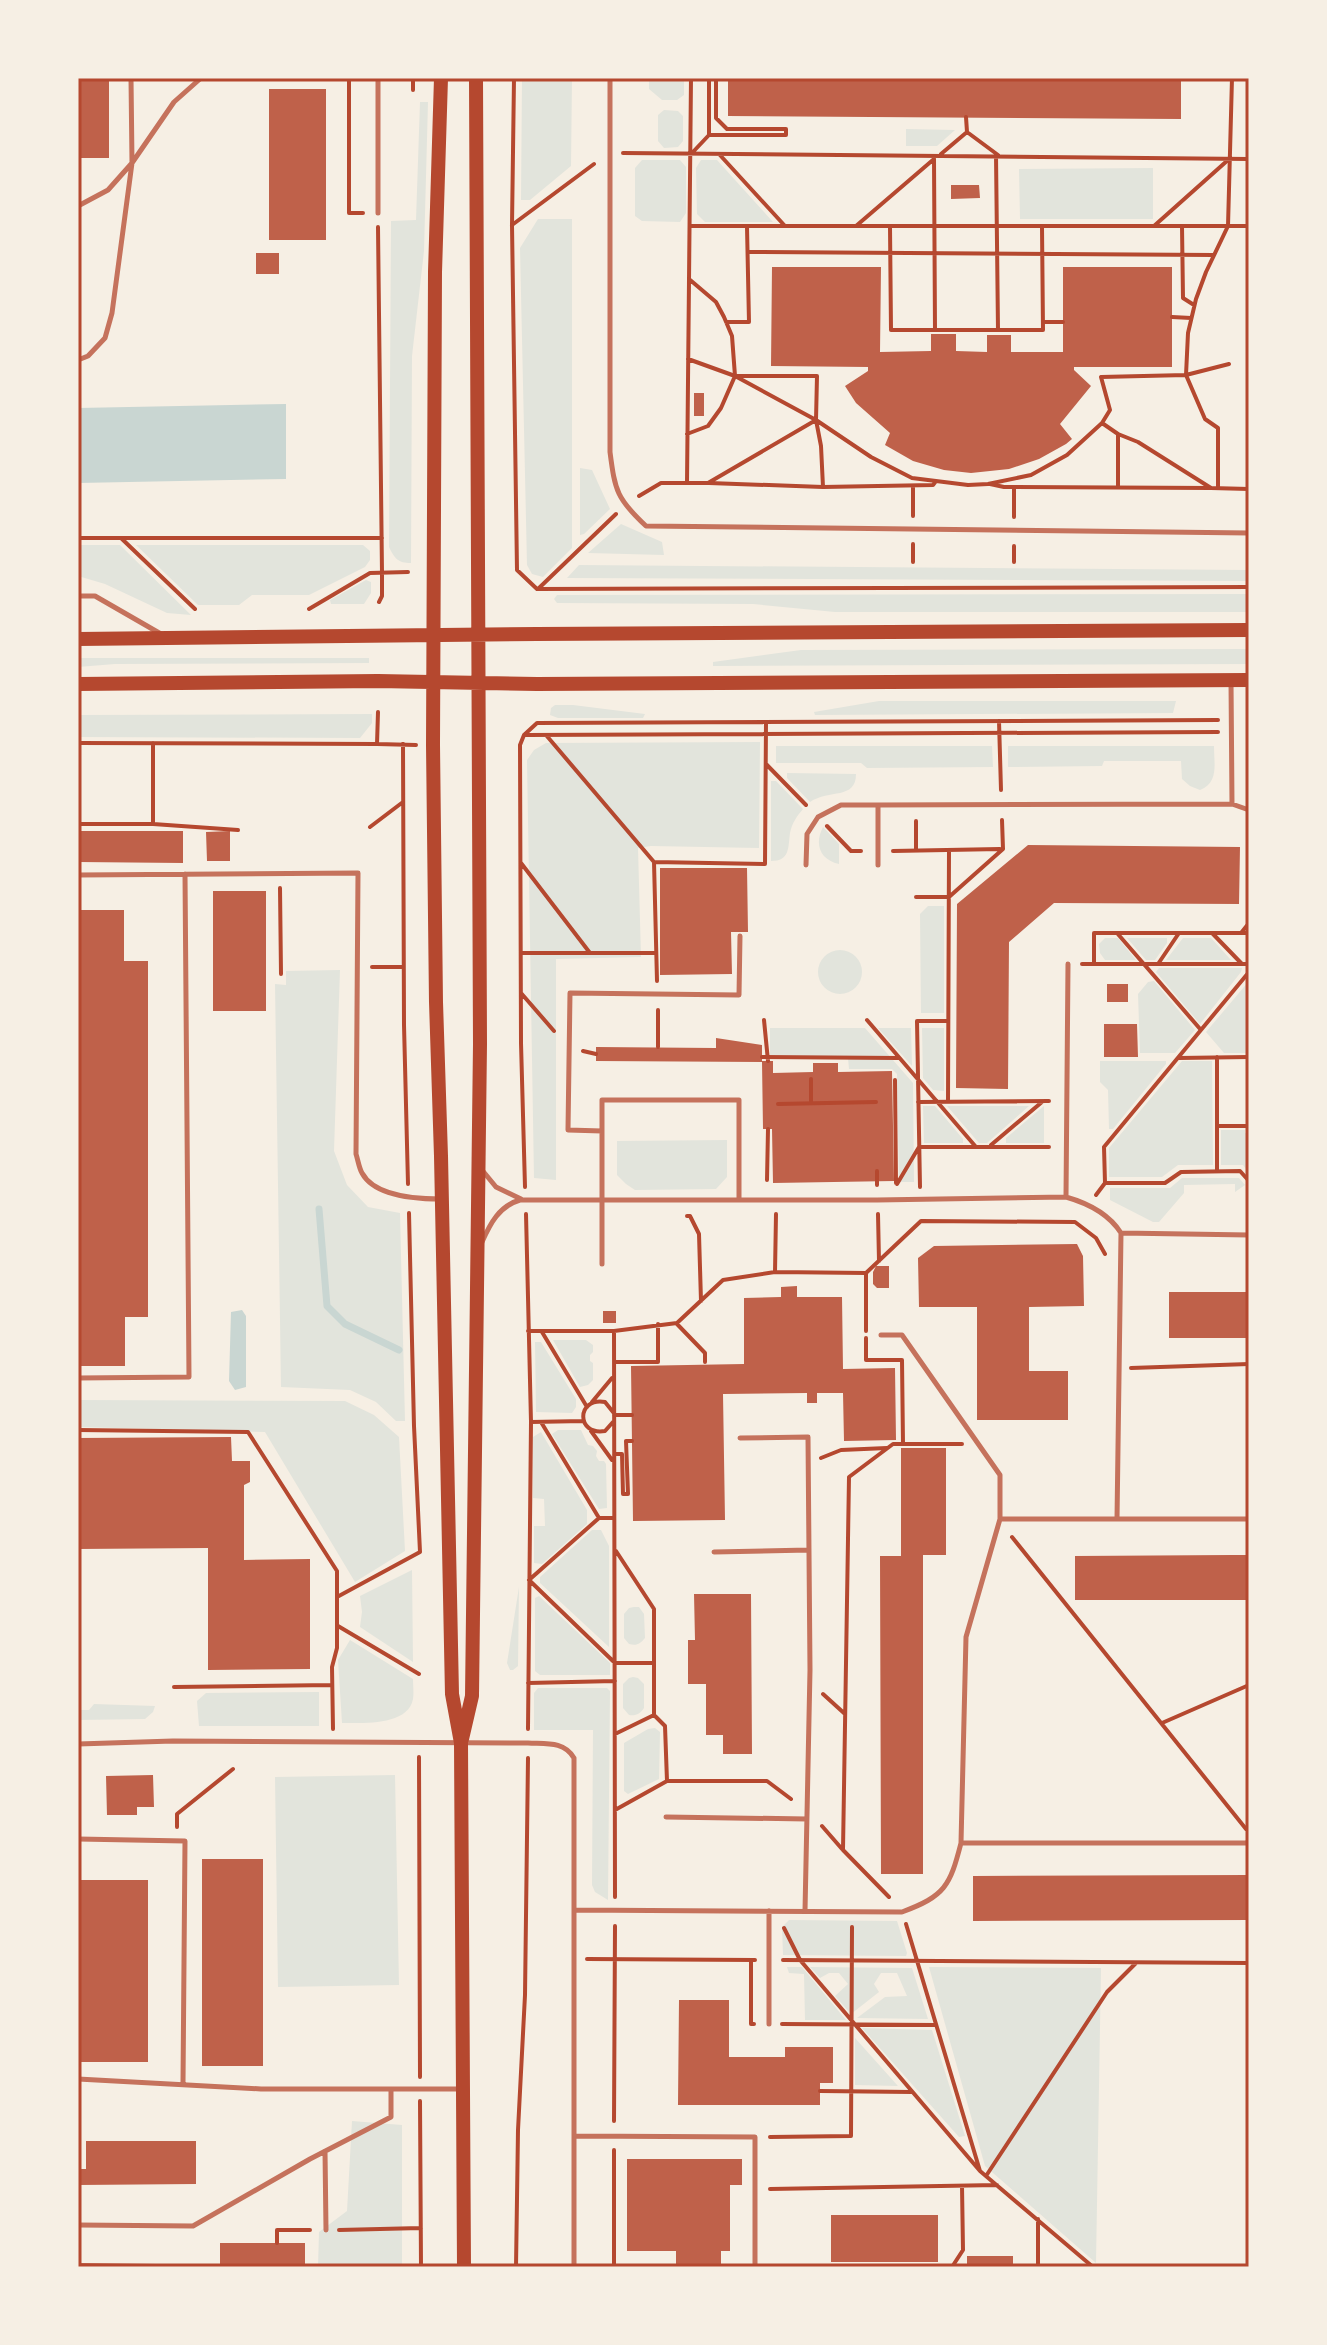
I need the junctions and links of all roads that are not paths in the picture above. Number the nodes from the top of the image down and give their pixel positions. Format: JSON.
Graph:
{"nodes":[{"id":1,"x":131,"y":78,"type":"edge"},
{"id":2,"x":201,"y":78,"type":"edge"},
{"id":3,"x":378,"y":78,"type":"edge"},
{"id":4,"x":441,"y":78,"type":"edge"},
{"id":5,"x":476,"y":78,"type":"edge"},
{"id":6,"x":610,"y":78,"type":"edge"},
{"id":7,"x":132,"y":163,"type":"junction"},
{"id":8,"x":78,"y":206,"type":"edge"},
{"id":9,"x":378,"y":213,"type":"road end"},
{"id":10,"x":78,"y":360,"type":"edge"},
{"id":11,"x":1249,"y":533,"type":"edge"},
{"id":12,"x":78,"y":596,"type":"edge"},
{"id":13,"x":1249,"y":630,"type":"edge"},
{"id":14,"x":433,"y":635,"type":"junction"},
{"id":15,"x":478,"y":635,"type":"junction"},
{"id":16,"x":78,"y":639,"type":"edge"},
{"id":17,"x":169,"y":639,"type":"junction"},
{"id":18,"x":1231,"y":680,"type":"junction"},
{"id":19,"x":1249,"y":680,"type":"edge"},
{"id":20,"x":433,"y":682,"type":"junction"},
{"id":21,"x":78,"y":684,"type":"edge"},
{"id":22,"x":479,"y":684,"type":"junction"},
{"id":23,"x":1232,"y":804,"type":"junction"},
{"id":24,"x":878,"y":805,"type":"junction"},
{"id":25,"x":1249,"y":810,"type":"edge"},
{"id":26,"x":806,"y":865,"type":"dead end"},
{"id":27,"x":878,"y":865,"type":"dead end"},
{"id":28,"x":185,"y":874,"type":"junction"},
{"id":29,"x":78,"y":875,"type":"edge"},
{"id":30,"x":740,"y":936,"type":"dead end"},
{"id":31,"x":1068,"y":964,"type":"road end"},
{"id":32,"x":602,"y":1131,"type":"junction"},
{"id":33,"x":478,"y":1156,"type":"junction"},
{"id":34,"x":1066,"y":1197,"type":"junction"},
{"id":35,"x":442,"y":1199,"type":"junction"},
{"id":36,"x":526,"y":1200,"type":"junction"},
{"id":37,"x":602,"y":1200,"type":"junction"},
{"id":38,"x":739,"y":1200,"type":"junction"},
{"id":39,"x":1121,"y":1233,"type":"junction"},
{"id":40,"x":1249,"y":1235,"type":"edge"},
{"id":41,"x":477,"y":1256,"type":"junction"},
{"id":42,"x":602,"y":1264,"type":"dead end"},
{"id":43,"x":881,"y":1335,"type":"dead end"},
{"id":44,"x":78,"y":1378,"type":"edge"},
{"id":45,"x":740,"y":1438,"type":"dead end"},
{"id":46,"x":1000,"y":1519,"type":"junction"},
{"id":47,"x":1117,"y":1519,"type":"junction"},
{"id":48,"x":1249,"y":1519,"type":"edge"},
{"id":49,"x":809,"y":1550,"type":"junction"},
{"id":50,"x":714,"y":1552,"type":"dead end"},
{"id":51,"x":461,"y":1743,"type":"junction"},
{"id":52,"x":78,"y":1744,"type":"edge"},
{"id":53,"x":666,"y":1817,"type":"dead end"},
{"id":54,"x":807,"y":1819,"type":"junction"},
{"id":55,"x":78,"y":1839,"type":"edge"},
{"id":56,"x":1249,"y":1840,"type":"edge"},
{"id":57,"x":961,"y":1843,"type":"junction"},
{"id":58,"x":574,"y":1910,"type":"junction"},
{"id":59,"x":773,"y":1911,"type":"junction"},
{"id":60,"x":805,"y":1911,"type":"junction"},
{"id":61,"x":769,"y":2024,"type":"road end"},
{"id":62,"x":78,"y":2079,"type":"edge"},
{"id":63,"x":183,"y":2084,"type":"junction"},
{"id":64,"x":391,"y":2089,"type":"junction"},
{"id":65,"x":463,"y":2089,"type":"junction"},
{"id":66,"x":574,"y":2136,"type":"junction"},
{"id":67,"x":325,"y":2151,"type":"junction"},
{"id":68,"x":78,"y":2225,"type":"edge"},
{"id":69,"x":326,"y":2230,"type":"road end"},
{"id":70,"x":464,"y":2267,"type":"edge"},
{"id":71,"x":574,"y":2267,"type":"edge"},
{"id":72,"x":755,"y":2267,"type":"edge"}],
"edges":[{"from":1,"to":7,"type":"lane"},
{"from":2,"to":7,"type":"lane"},
{"from":3,"to":9,"type":"lane"},
{"from":4,"to":14,"type":"main road"},
{"from":5,"to":15,"type":"main road"},
{"from":6,"to":11,"type":"lane"},
{"from":7,"to":8,"type":"lane"},
{"from":7,"to":10,"type":"lane"},
{"from":12,"to":17,"type":"lane"},
{"from":13,"to":15,"type":"main road"},
{"from":14,"to":15,"type":"main road"},
{"from":14,"to":17,"type":"main road"},
{"from":14,"to":20,"type":"main road"},
{"from":15,"to":22,"type":"main road"},
{"from":16,"to":17,"type":"main road"},
{"from":18,"to":19,"type":"main road"},
{"from":18,"to":22,"type":"main road"},
{"from":18,"to":23,"type":"lane"},
{"from":20,"to":21,"type":"main road"},
{"from":20,"to":22,"type":"main road"},
{"from":20,"to":35,"type":"main road"},
{"from":22,"to":33,"type":"main road"},
{"from":23,"to":24,"type":"lane"},
{"from":23,"to":25,"type":"lane"},
{"from":24,"to":26,"type":"lane"},
{"from":24,"to":27,"type":"lane"},
{"from":28,"to":29,"type":"lane"},
{"from":28,"to":35,"type":"lane"},
{"from":28,"to":44,"type":"lane"},
{"from":30,"to":32,"type":"lane"},
{"from":31,"to":34,"type":"lane"},
{"from":32,"to":37,"type":"lane"},
{"from":32,"to":38,"type":"lane"},
{"from":33,"to":36,"type":"lane"},
{"from":33,"to":41,"type":"main road"},
{"from":34,"to":38,"type":"lane"},
{"from":34,"to":39,"type":"lane"},
{"from":35,"to":51,"type":"main road"},
{"from":36,"to":37,"type":"lane"},
{"from":36,"to":41,"type":"lane"},
{"from":37,"to":38,"type":"lane"},
{"from":37,"to":42,"type":"lane"},
{"from":39,"to":40,"type":"lane"},
{"from":39,"to":47,"type":"lane"},
{"from":41,"to":51,"type":"main road"},
{"from":43,"to":46,"type":"lane"},
{"from":45,"to":49,"type":"lane"},
{"from":46,"to":47,"type":"lane"},
{"from":46,"to":57,"type":"lane"},
{"from":47,"to":48,"type":"lane"},
{"from":49,"to":50,"type":"lane"},
{"from":49,"to":54,"type":"lane"},
{"from":51,"to":52,"type":"lane"},
{"from":51,"to":58,"type":"lane"},
{"from":51,"to":65,"type":"main road"},
{"from":53,"to":54,"type":"lane"},
{"from":54,"to":60,"type":"lane"},
{"from":55,"to":63,"type":"lane"},
{"from":56,"to":57,"type":"lane"},
{"from":57,"to":60,"type":"lane"},
{"from":58,"to":59,"type":"lane"},
{"from":58,"to":66,"type":"lane"},
{"from":59,"to":60,"type":"lane"},
{"from":59,"to":61,"type":"lane"},
{"from":62,"to":63,"type":"lane"},
{"from":63,"to":64,"type":"lane"},
{"from":64,"to":65,"type":"lane"},
{"from":64,"to":67,"type":"lane"},
{"from":65,"to":70,"type":"main road"},
{"from":66,"to":71,"type":"lane"},
{"from":66,"to":72,"type":"lane"},
{"from":67,"to":68,"type":"lane"},
{"from":67,"to":69,"type":"lane"}]}
